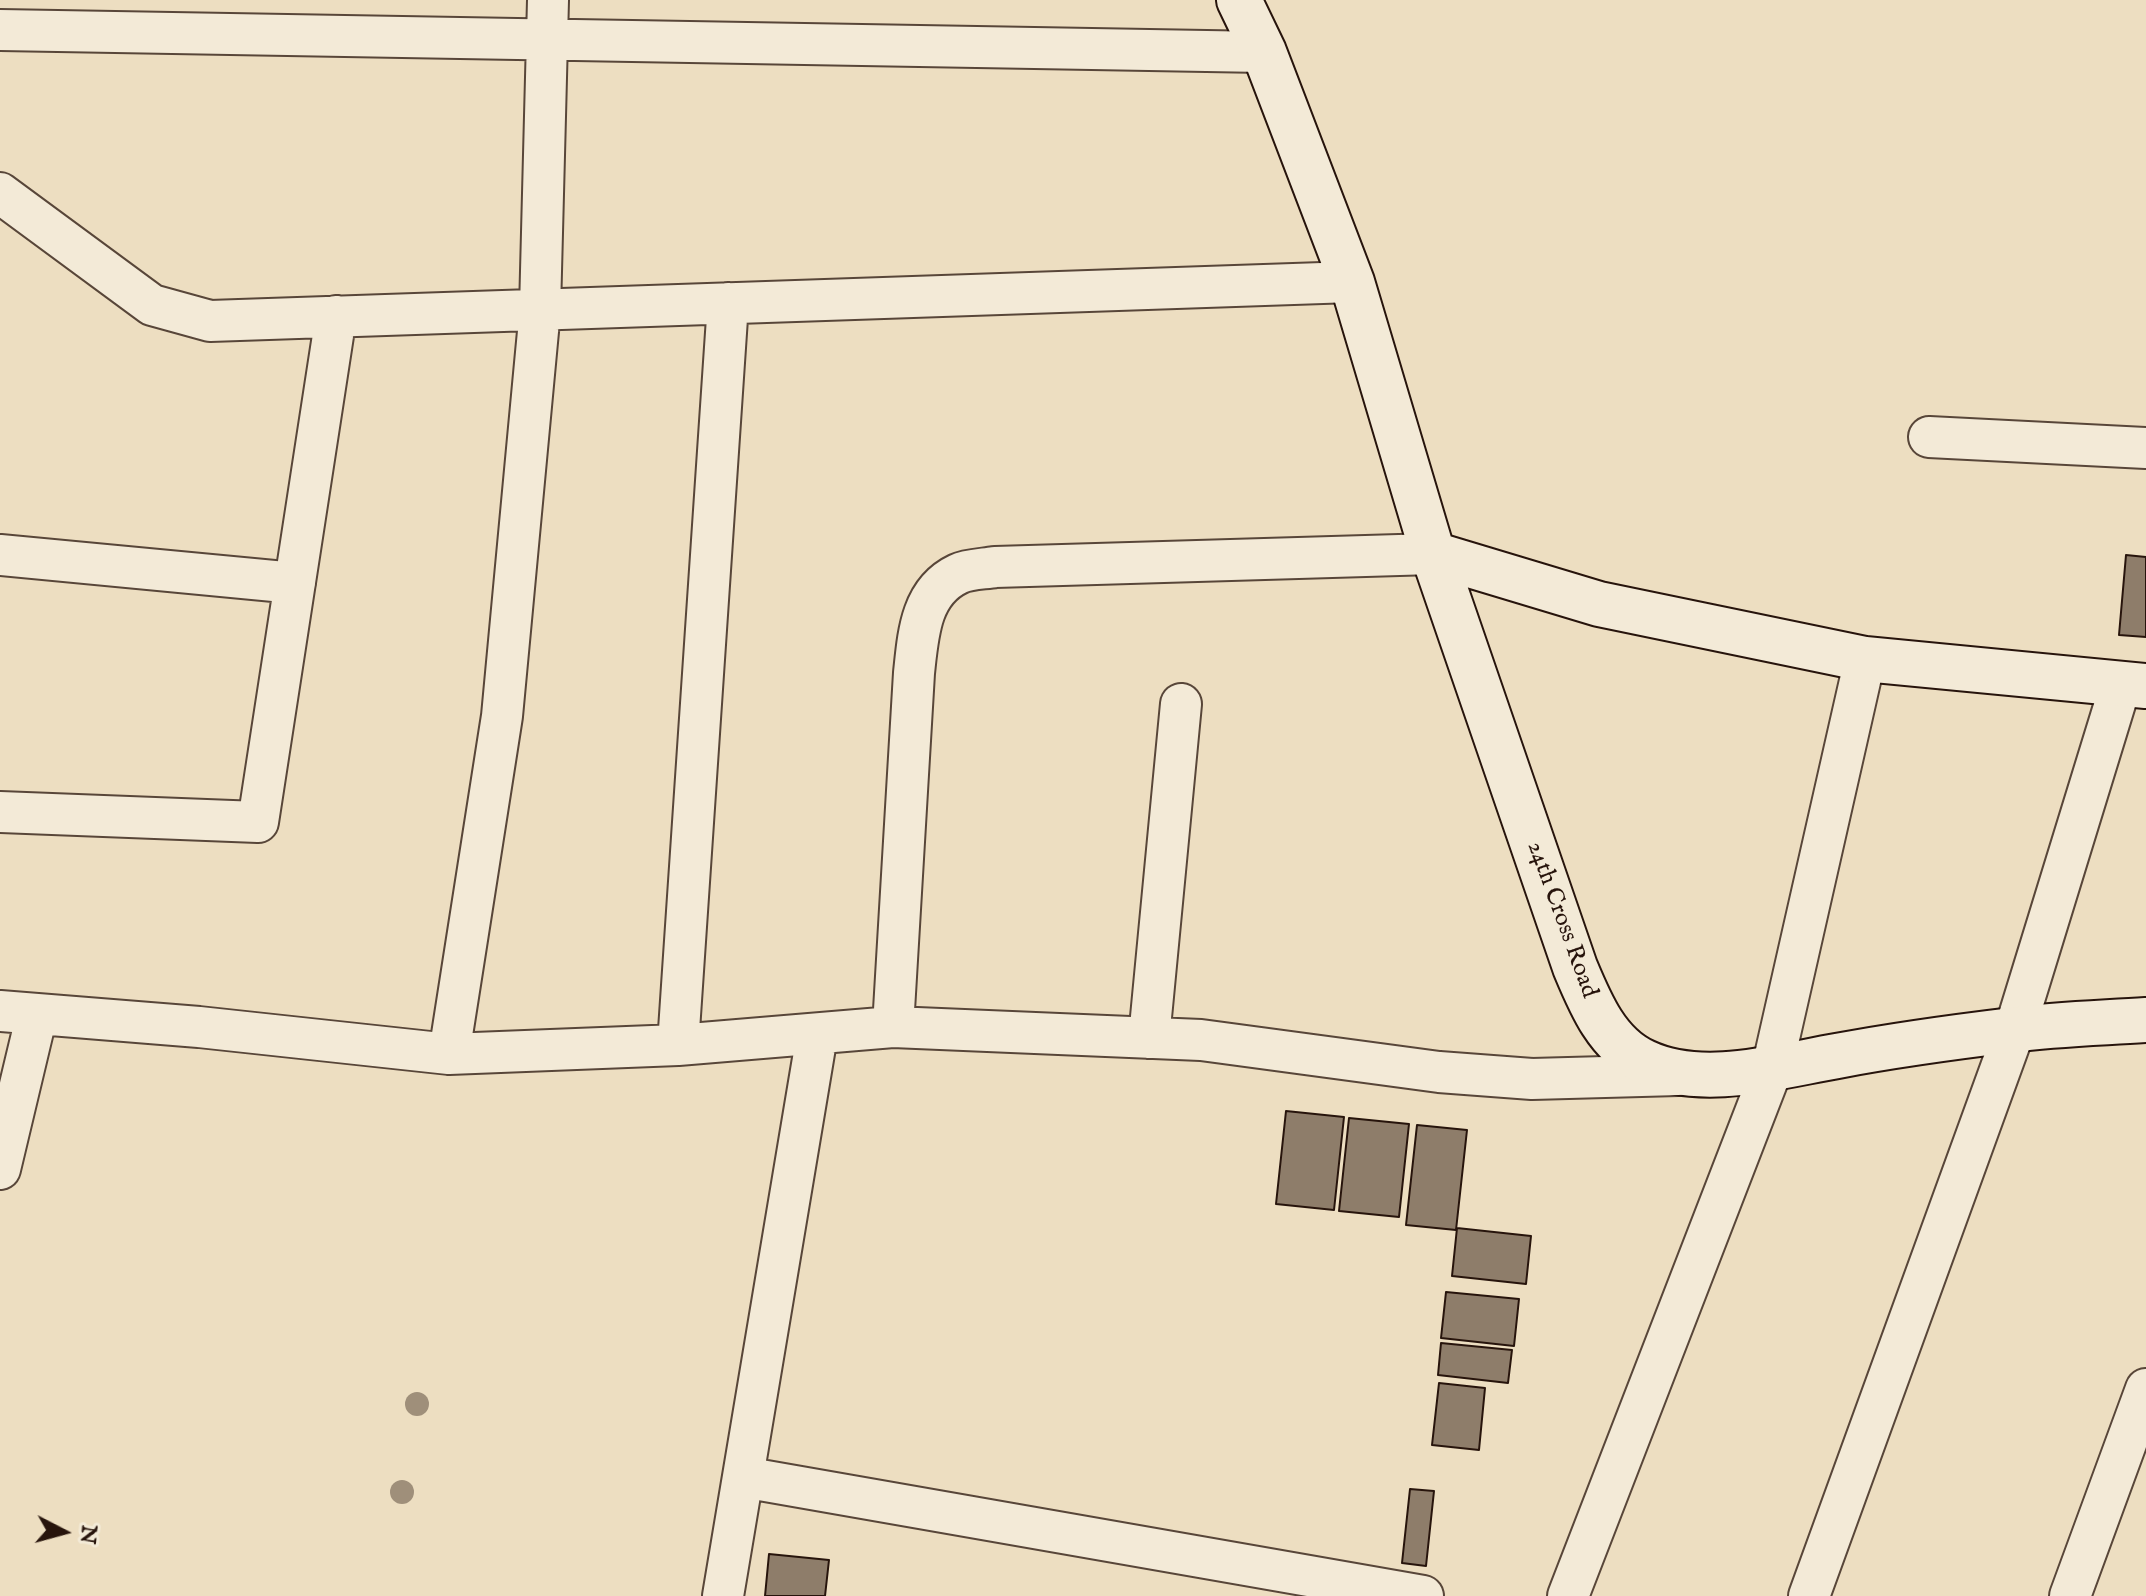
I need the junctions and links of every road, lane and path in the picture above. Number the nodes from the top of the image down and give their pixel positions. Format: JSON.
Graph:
{"nodes":[{"id":1,"x":548,"y":0,"type":"edge"},
{"id":2,"x":1239,"y":0,"type":"edge"},
{"id":3,"x":0,"y":30,"type":"edge"},
{"id":4,"x":546,"y":39,"type":"junction"},
{"id":5,"x":1264,"y":52,"type":"junction"},
{"id":6,"x":0,"y":193,"type":"edge"},
{"id":7,"x":1352,"y":282,"type":"junction"},
{"id":8,"x":728,"y":303,"type":"junction"},
{"id":9,"x":540,"y":310,"type":"junction"},
{"id":10,"x":336,"y":316,"type":"junction"},
{"id":11,"x":1929,"y":437,"type":"dead end"},
{"id":12,"x":2146,"y":448,"type":"edge"},
{"id":13,"x":1433,"y":554,"type":"junction"},
{"id":14,"x":0,"y":555,"type":"edge"},
{"id":15,"x":295,"y":583,"type":"junction"},
{"id":16,"x":1865,"y":659,"type":"junction"},
{"id":17,"x":2134,"y":685,"type":"edge"},
{"id":18,"x":1181,"y":704,"type":"dead end"},
{"id":19,"x":0,"y":812,"type":"edge"},
{"id":20,"x":18,"y":1012,"type":"edge"},
{"id":21,"x":2146,"y":1020,"type":"edge"},
{"id":22,"x":893,"y":1027,"type":"junction"},
{"id":23,"x":2015,"y":1029,"type":"junction"},
{"id":24,"x":817,"y":1035,"type":"junction"},
{"id":25,"x":1149,"y":1038,"type":"junction"},
{"id":26,"x":678,"y":1045,"type":"junction"},
{"id":27,"x":449,"y":1054,"type":"junction"},
{"id":28,"x":1772,"y":1069,"type":"junction"},
{"id":29,"x":1686,"y":1075,"type":"junction"},
{"id":30,"x":0,"y":1169,"type":"edge"},
{"id":31,"x":2146,"y":1389,"type":"edge"},
{"id":32,"x":743,"y":1477,"type":"junction"},
{"id":33,"x":723,"y":1596,"type":"edge"},
{"id":34,"x":1423,"y":1596,"type":"edge"},
{"id":35,"x":1568,"y":1596,"type":"edge"},
{"id":36,"x":1809,"y":1596,"type":"edge"},
{"id":37,"x":2070,"y":1596,"type":"edge"}],
"edges":[{"from":1,"to":4,"type":"street"},
{"from":2,"to":5,"type":"street","name":"24th Cross Road"},
{"from":3,"to":4,"type":"street"},
{"from":4,"to":5,"type":"street"},
{"from":4,"to":9,"type":"street"},
{"from":5,"to":7,"type":"street","name":"24th Cross Road"},
{"from":6,"to":10,"type":"street"},
{"from":7,"to":8,"type":"street"},
{"from":7,"to":13,"type":"street","name":"24th Cross Road"},
{"from":8,"to":9,"type":"street"},
{"from":8,"to":26,"type":"street"},
{"from":9,"to":10,"type":"street"},
{"from":9,"to":27,"type":"street"},
{"from":10,"to":15,"type":"street"},
{"from":11,"to":12,"type":"street"},
{"from":13,"to":16,"type":"street"},
{"from":13,"to":22,"type":"street"},
{"from":13,"to":29,"type":"street","name":"24th Cross Road"},
{"from":14,"to":15,"type":"street"},
{"from":15,"to":19,"type":"street"},
{"from":16,"to":17,"type":"street"},
{"from":16,"to":28,"type":"street"},
{"from":17,"to":23,"type":"street"},
{"from":18,"to":25,"type":"street"},
{"from":20,"to":27,"type":"street"},
{"from":20,"to":30,"type":"street"},
{"from":21,"to":23,"type":"street","name":"24th Cross Road"},
{"from":22,"to":24,"type":"street"},
{"from":22,"to":25,"type":"street"},
{"from":23,"to":28,"type":"street","name":"24th Cross Road"},
{"from":23,"to":36,"type":"street"},
{"from":24,"to":26,"type":"street"},
{"from":24,"to":32,"type":"street"},
{"from":25,"to":29,"type":"street"},
{"from":26,"to":27,"type":"street"},
{"from":28,"to":29,"type":"street","name":"24th Cross Road"},
{"from":28,"to":35,"type":"street"},
{"from":31,"to":37,"type":"street"},
{"from":32,"to":33,"type":"street"},
{"from":32,"to":34,"type":"street"}]}
